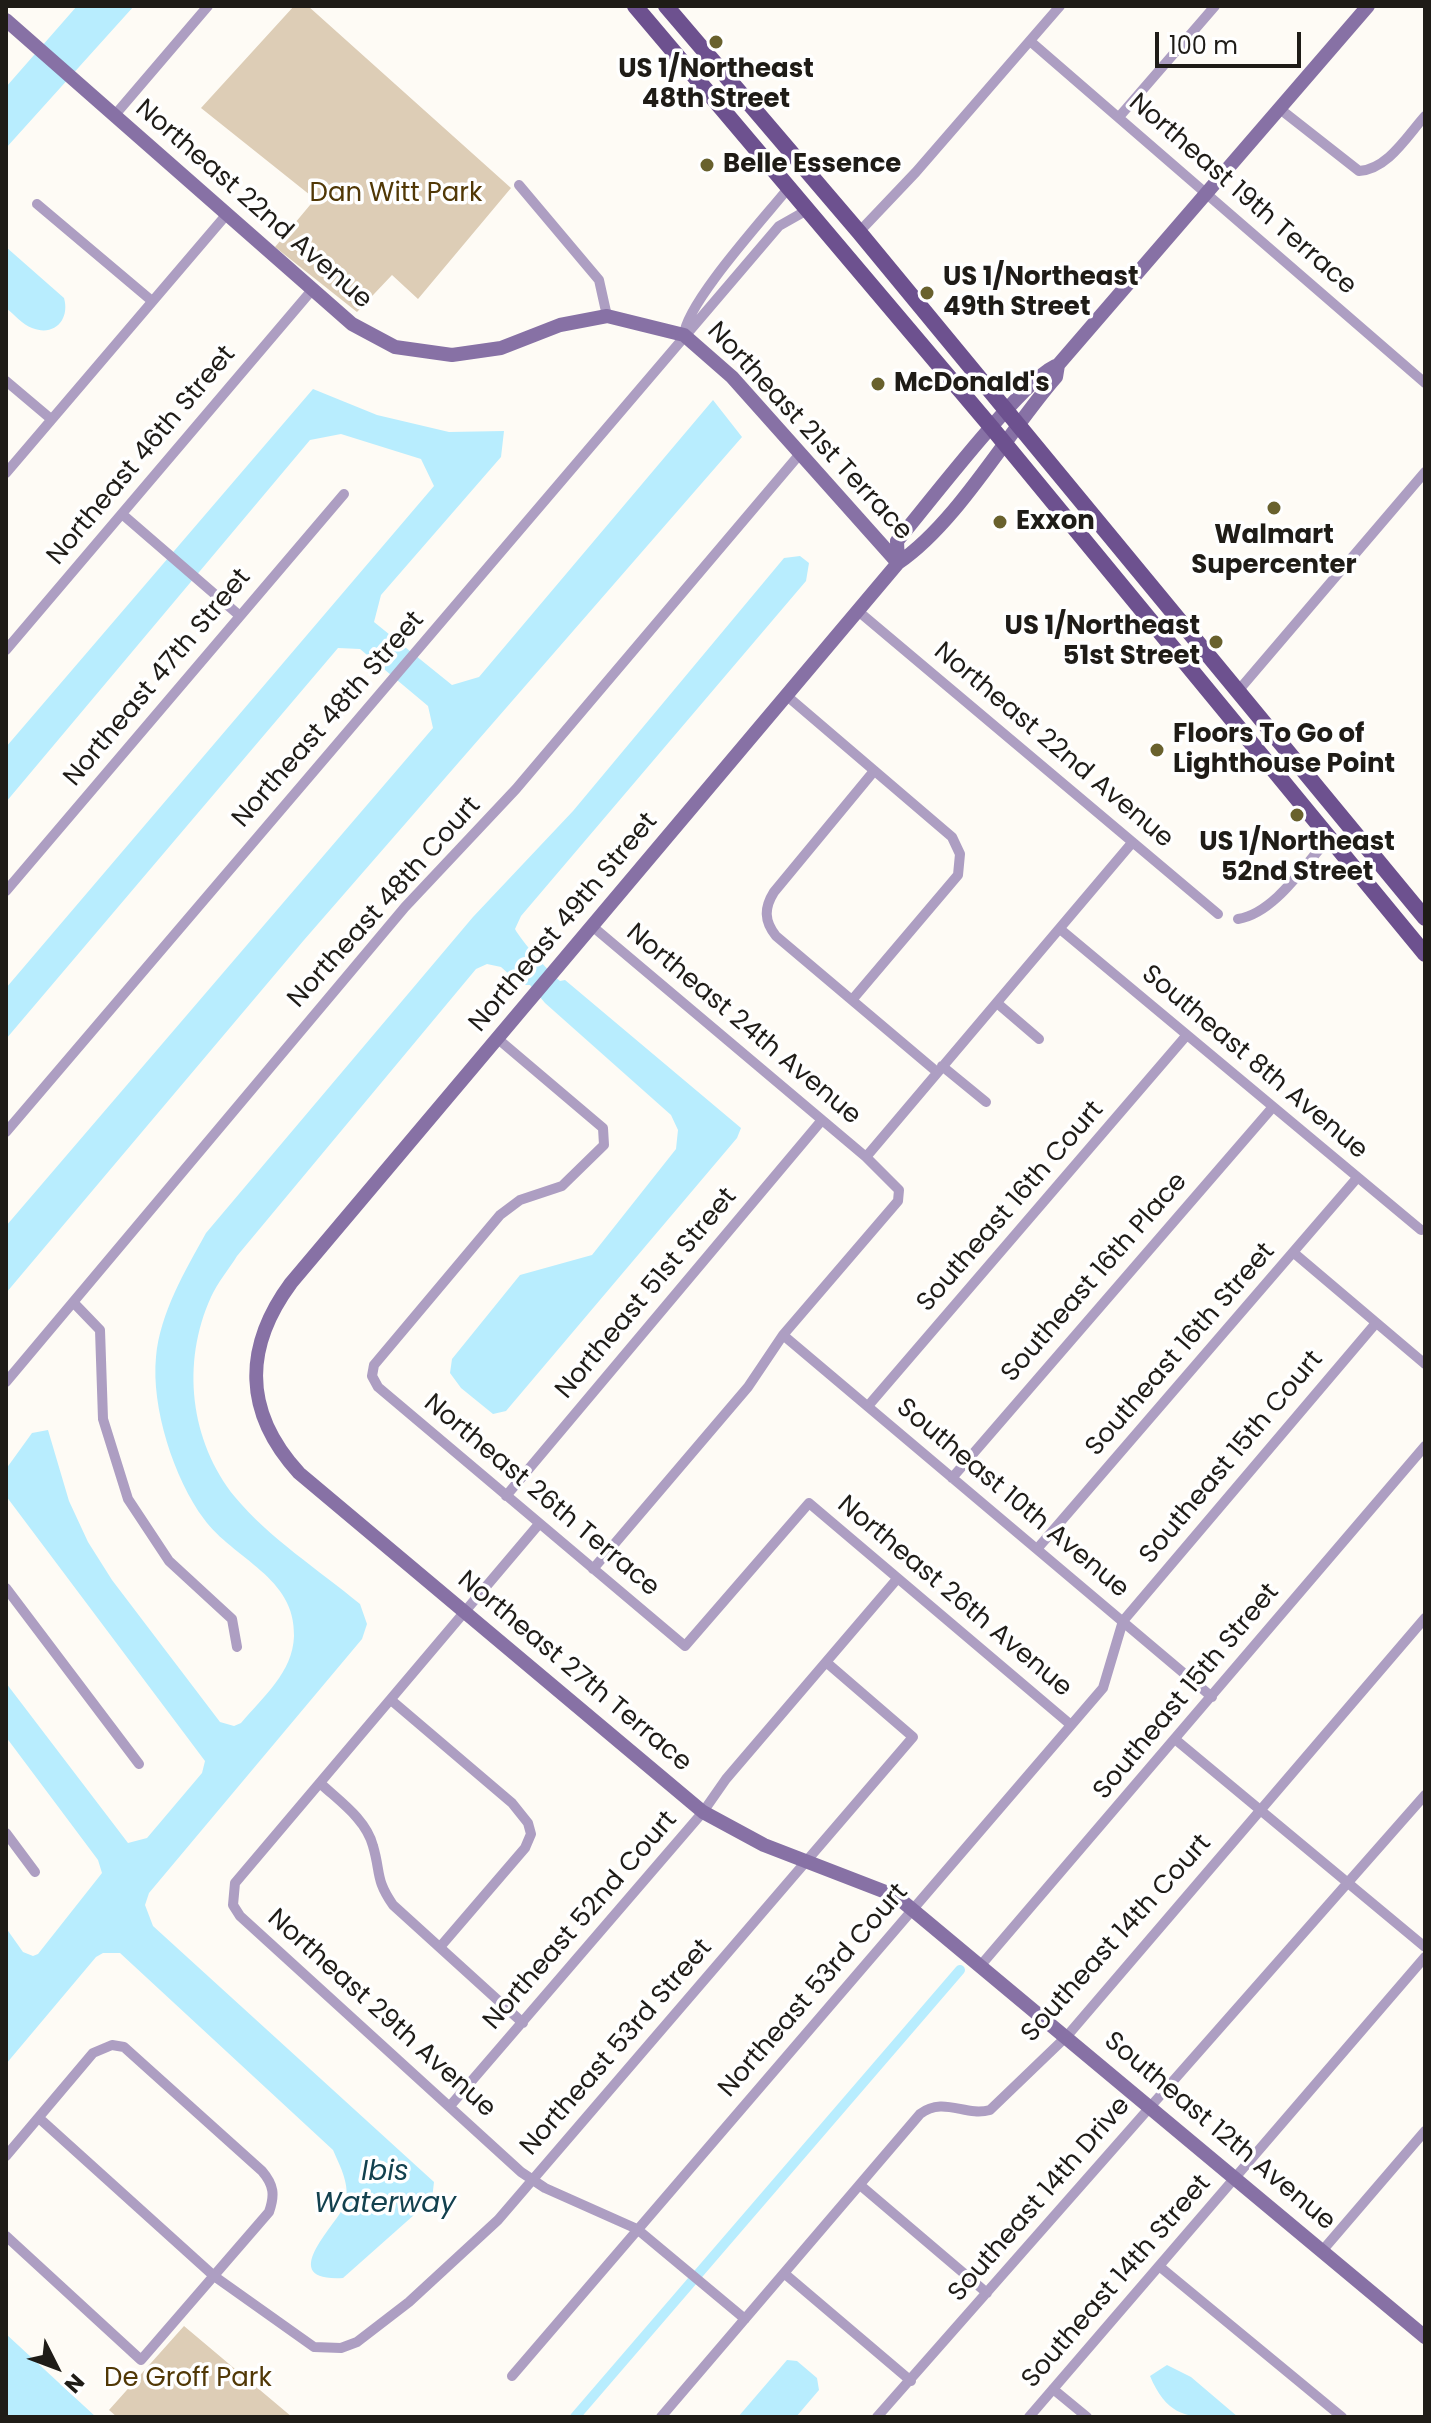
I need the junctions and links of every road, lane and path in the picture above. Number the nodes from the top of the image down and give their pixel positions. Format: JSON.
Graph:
{"nodes":[{"id":1,"x":208,"y":6,"type":"edge"},
{"id":2,"x":635,"y":6,"type":"edge"},
{"id":3,"x":666,"y":6,"type":"edge"},
{"id":4,"x":1060,"y":6,"type":"edge"},
{"id":5,"x":1215,"y":6,"type":"edge"},
{"id":6,"x":1368,"y":6,"type":"edge"},
{"id":7,"x":6,"y":20,"type":"edge"},
{"id":8,"x":1030,"y":41,"type":"junction"},
{"id":9,"x":1280,"y":109,"type":"junction"},
{"id":10,"x":114,"y":116,"type":"junction"},
{"id":11,"x":1425,"y":116,"type":"edge"},
{"id":12,"x":1119,"y":117,"type":"junction"},
{"id":13,"x":519,"y":185,"type":"dead end"},
{"id":14,"x":790,"y":186,"type":"junction"},
{"id":15,"x":1206,"y":193,"type":"junction"},
{"id":16,"x":37,"y":204,"type":"dead end"},
{"id":17,"x":227,"y":214,"type":"junction"},
{"id":18,"x":814,"y":215,"type":"junction"},
{"id":19,"x":859,"y":232,"type":"junction"},
{"id":20,"x":312,"y":290,"type":"junction"},
{"id":21,"x":152,"y":301,"type":"junction"},
{"id":22,"x":607,"y":316,"type":"junction"},
{"id":23,"x":684,"y":335,"type":"junction"},
{"id":24,"x":6,"y":381,"type":"edge"},
{"id":25,"x":1425,"y":383,"type":"edge"},
{"id":26,"x":1012,"y":416,"type":"junction"},
{"id":27,"x":51,"y":419,"type":"junction"},
{"id":28,"x":992,"y":428,"type":"junction"},
{"id":29,"x":1003,"y":441,"type":"junction"},
{"id":30,"x":799,"y":455,"type":"junction"},
{"id":31,"x":1425,"y":472,"type":"edge"},
{"id":32,"x":6,"y":473,"type":"edge"},
{"id":33,"x":344,"y":494,"type":"dead end"},
{"id":34,"x":122,"y":514,"type":"junction"},
{"id":35,"x":898,"y":563,"type":"junction"},
{"id":36,"x":858,"y":611,"type":"junction"},
{"id":37,"x":240,"y":616,"type":"junction"},
{"id":38,"x":6,"y":650,"type":"edge"},
{"id":39,"x":1191,"y":670,"type":"junction"},
{"id":40,"x":1238,"y":691,"type":"junction"},
{"id":41,"x":787,"y":696,"type":"junction"},
{"id":42,"x":1251,"y":744,"type":"junction"},
{"id":43,"x":1288,"y":752,"type":"junction"},
{"id":44,"x":874,"y":771,"type":"junction"},
{"id":45,"x":1329,"y":838,"type":"junction"},
{"id":46,"x":1131,"y":844,"type":"junction"},
{"id":47,"x":1373,"y":855,"type":"junction"},
{"id":48,"x":6,"y":891,"type":"edge"},
{"id":49,"x":1218,"y":914,"type":"dead end"},
{"id":50,"x":1425,"y":918,"type":"edge"},
{"id":51,"x":1238,"y":919,"type":"dead end"},
{"id":52,"x":592,"y":926,"type":"junction"},
{"id":53,"x":1060,"y":929,"type":"junction"},
{"id":54,"x":1425,"y":954,"type":"edge"},
{"id":55,"x":852,"y":1000,"type":"junction"},
{"id":56,"x":997,"y":1003,"type":"junction"},
{"id":57,"x":1186,"y":1036,"type":"junction"},
{"id":58,"x":498,"y":1039,"type":"junction"},
{"id":59,"x":1039,"y":1039,"type":"dead end"},
{"id":60,"x":940,"y":1069,"type":"junction"},
{"id":61,"x":986,"y":1102,"type":"dead end"},
{"id":62,"x":1272,"y":1108,"type":"junction"},
{"id":63,"x":822,"y":1120,"type":"junction"},
{"id":64,"x":6,"y":1132,"type":"edge"},
{"id":65,"x":866,"y":1157,"type":"junction"},
{"id":66,"x":1357,"y":1178,"type":"junction"},
{"id":67,"x":1421,"y":1230,"type":"dead end"},
{"id":68,"x":1294,"y":1253,"type":"junction"},
{"id":69,"x":73,"y":1302,"type":"junction"},
{"id":70,"x":269,"y":1316,"type":"joint"},
{"id":71,"x":1376,"y":1323,"type":"junction"},
{"id":72,"x":783,"y":1335,"type":"junction"},
{"id":73,"x":1425,"y":1364,"type":"edge"},
{"id":74,"x":6,"y":1382,"type":"edge"},
{"id":75,"x":868,"y":1406,"type":"junction"},
{"id":76,"x":1425,"y":1446,"type":"edge"},
{"id":77,"x":952,"y":1478,"type":"junction"},
{"id":78,"x":506,"y":1496,"type":"junction"},
{"id":79,"x":539,"y":1524,"type":"junction"},
{"id":80,"x":1037,"y":1549,"type":"junction"},
{"id":81,"x":593,"y":1569,"type":"junction"},
{"id":82,"x":897,"y":1579,"type":"junction"},
{"id":83,"x":6,"y":1588,"type":"edge"},
{"id":84,"x":465,"y":1612,"type":"junction"},
{"id":85,"x":1425,"y":1618,"type":"edge"},
{"id":86,"x":1123,"y":1621,"type":"junction"},
{"id":87,"x":685,"y":1646,"type":"joint"},
{"id":88,"x":237,"y":1647,"type":"dead end"},
{"id":89,"x":826,"y":1662,"type":"junction"},
{"id":90,"x":1212,"y":1697,"type":"junction"},
{"id":91,"x":391,"y":1700,"type":"junction"},
{"id":92,"x":1071,"y":1725,"type":"junction"},
{"id":93,"x":1176,"y":1740,"type":"junction"},
{"id":94,"x":139,"y":1764,"type":"dead end"},
{"id":95,"x":320,"y":1783,"type":"junction"},
{"id":96,"x":1425,"y":1795,"type":"edge"},
{"id":97,"x":1261,"y":1810,"type":"junction"},
{"id":98,"x":703,"y":1812,"type":"junction"},
{"id":99,"x":6,"y":1833,"type":"edge"},
{"id":100,"x":808,"y":1860,"type":"junction"},
{"id":101,"x":35,"y":1872,"type":"dead end"},
{"id":102,"x":1346,"y":1881,"type":"junction"},
{"id":103,"x":913,"y":1909,"type":"junction"},
{"id":104,"x":440,"y":1947,"type":"junction"},
{"id":105,"x":1425,"y":1947,"type":"edge"},
{"id":106,"x":1425,"y":1957,"type":"edge"},
{"id":107,"x":981,"y":1965,"type":"junction"},
{"id":108,"x":523,"y":2023,"type":"junction"},
{"id":109,"x":1067,"y":2036,"type":"junction"},
{"id":110,"x":450,"y":2106,"type":"junction"},
{"id":111,"x":1152,"y":2107,"type":"junction"},
{"id":112,"x":39,"y":2118,"type":"junction"},
{"id":113,"x":1425,"y":2131,"type":"edge"},
{"id":114,"x":6,"y":2156,"type":"edge"},
{"id":115,"x":1236,"y":2178,"type":"junction"},
{"id":116,"x":532,"y":2181,"type":"junction"},
{"id":117,"x":860,"y":2185,"type":"junction"},
{"id":118,"x":637,"y":2229,"type":"junction"},
{"id":119,"x":6,"y":2236,"type":"edge"},
{"id":120,"x":1322,"y":2251,"type":"junction"},
{"id":121,"x":1159,"y":2266,"type":"junction"},
{"id":122,"x":785,"y":2274,"type":"junction"},
{"id":123,"x":214,"y":2276,"type":"junction"},
{"id":124,"x":987,"y":2293,"type":"junction"},
{"id":125,"x":745,"y":2319,"type":"junction"},
{"id":126,"x":1425,"y":2337,"type":"edge"},
{"id":127,"x":512,"y":2376,"type":"dead end"},
{"id":128,"x":911,"y":2381,"type":"junction"},
{"id":129,"x":1053,"y":2389,"type":"junction"},
{"id":130,"x":661,"y":2417,"type":"edge"},
{"id":131,"x":877,"y":2417,"type":"edge"},
{"id":132,"x":1029,"y":2417,"type":"edge"},
{"id":133,"x":1087,"y":2417,"type":"edge"},
{"id":134,"x":1342,"y":2417,"type":"edge"}],
"edges":[{"from":1,"to":10,"type":"street"},
{"from":2,"to":14,"type":"main road"},
{"from":3,"to":19,"type":"main road"},
{"from":4,"to":8,"type":"street"},
{"from":5,"to":12,"type":"street"},
{"from":6,"to":9,"type":"street","name":"Northeast 49th Street"},
{"from":7,"to":10,"type":"street","name":"Northeast 22nd Avenue"},
{"from":8,"to":12,"type":"street","name":"Northeast 19th Terrace"},
{"from":8,"to":19,"type":"street"},
{"from":9,"to":11,"type":"street"},
{"from":9,"to":15,"type":"street","name":"Northeast 49th Street"},
{"from":10,"to":17,"type":"street","name":"Northeast 22nd Avenue"},
{"from":12,"to":15,"type":"street","name":"Northeast 19th Terrace"},
{"from":13,"to":22,"type":"street"},
{"from":14,"to":18,"type":"main road"},
{"from":14,"to":23,"type":"street","name":"Northeast 48th Street"},
{"from":15,"to":25,"type":"street","name":"Northeast 19th Terrace"},
{"from":15,"to":26,"type":"street","name":"Northeast 49th Street"},
{"from":16,"to":21,"type":"street"},
{"from":17,"to":20,"type":"street","name":"Northeast 22nd Avenue"},
{"from":17,"to":21,"type":"street"},
{"from":18,"to":19,"type":"main road"},
{"from":18,"to":23,"type":"street","name":"Northeast 48th Street"},
{"from":18,"to":28,"type":"main road"},
{"from":19,"to":26,"type":"main road"},
{"from":20,"to":22,"type":"street","name":"Northeast 22nd Avenue"},
{"from":20,"to":34,"type":"street","name":"Northeast 46th Street"},
{"from":21,"to":27,"type":"street"},
{"from":22,"to":23,"type":"street","name":"Northeast 22nd Avenue"},
{"from":23,"to":30,"type":"street","name":"Northeast 21st Terrace"},
{"from":23,"to":64,"type":"street","name":"Northeast 48th Street"},
{"from":24,"to":27,"type":"street"},
{"from":26,"to":28,"type":"street","name":"Northeast 49th Street"},
{"from":26,"to":29,"type":"street","name":"Northeast 49th Street"},
{"from":26,"to":40,"type":"main road"},
{"from":27,"to":32,"type":"street"},
{"from":28,"to":29,"type":"main road"},
{"from":28,"to":35,"type":"street","name":"Northeast 49th Street"},
{"from":29,"to":35,"type":"street","name":"Northeast 49th Street"},
{"from":29,"to":39,"type":"main road"},
{"from":30,"to":35,"type":"street","name":"Northeast 21st Terrace"},
{"from":30,"to":69,"type":"street","name":"Northeast 48th Court"},
{"from":31,"to":40,"type":"street"},
{"from":33,"to":37,"type":"street","name":"Northeast 47th Street"},
{"from":34,"to":37,"type":"street"},
{"from":34,"to":38,"type":"street","name":"Northeast 46th Street"},
{"from":35,"to":36,"type":"street","name":"Northeast 49th Street"},
{"from":36,"to":41,"type":"street","name":"Northeast 49th Street"},
{"from":36,"to":46,"type":"street","name":"Northeast 22nd Avenue"},
{"from":37,"to":48,"type":"street","name":"Northeast 47th Street"},
{"from":39,"to":40,"type":"main road"},
{"from":39,"to":42,"type":"main road"},
{"from":40,"to":43,"type":"main road"},
{"from":41,"to":44,"type":"street"},
{"from":41,"to":52,"type":"street","name":"Northeast 49th Street"},
{"from":42,"to":43,"type":"main road"},
{"from":42,"to":45,"type":"main road"},
{"from":43,"to":47,"type":"main road"},
{"from":44,"to":55,"type":"street"},
{"from":44,"to":55,"type":"street"},
{"from":45,"to":47,"type":"main road"},
{"from":45,"to":51,"type":"street"},
{"from":45,"to":54,"type":"main road"},
{"from":46,"to":49,"type":"street","name":"Northeast 22nd Avenue"},
{"from":46,"to":53,"type":"street"},
{"from":47,"to":50,"type":"main road"},
{"from":52,"to":58,"type":"street","name":"Northeast 49th Street"},
{"from":52,"to":63,"type":"street","name":"Northeast 24th Avenue"},
{"from":53,"to":56,"type":"street"},
{"from":53,"to":57,"type":"street","name":"Southeast 8th Avenue"},
{"from":55,"to":60,"type":"street"},
{"from":56,"to":59,"type":"street"},
{"from":56,"to":60,"type":"street"},
{"from":57,"to":62,"type":"street","name":"Southeast 8th Avenue"},
{"from":57,"to":75,"type":"street","name":"Southeast 16th Court"},
{"from":58,"to":70,"type":"street","name":"Northeast 49th Street"},
{"from":58,"to":78,"type":"street","name":"Northeast 26th Terrace"},
{"from":60,"to":61,"type":"street"},
{"from":60,"to":65,"type":"street"},
{"from":62,"to":66,"type":"street","name":"Southeast 8th Avenue"},
{"from":62,"to":77,"type":"street","name":"Southeast 16th Place"},
{"from":63,"to":65,"type":"street","name":"Northeast 24th Avenue"},
{"from":63,"to":78,"type":"street","name":"Northeast 51st Street"},
{"from":65,"to":72,"type":"street","name":"Northeast 24th Avenue"},
{"from":66,"to":67,"type":"street","name":"Southeast 8th Avenue"},
{"from":66,"to":68,"type":"street","name":"Southeast 16th Street"},
{"from":68,"to":71,"type":"street"},
{"from":68,"to":80,"type":"street","name":"Southeast 16th Street"},
{"from":69,"to":74,"type":"street","name":"Northeast 48th Court"},
{"from":69,"to":88,"type":"street"},
{"from":70,"to":84,"type":"street","name":"Northeast 27th Terrace"},
{"from":71,"to":73,"type":"street"},
{"from":71,"to":86,"type":"street","name":"Southeast 15th Court"},
{"from":72,"to":75,"type":"street","name":"Southeast 10th Avenue"},
{"from":72,"to":81,"type":"street"},
{"from":75,"to":77,"type":"street","name":"Southeast 10th Avenue"},
{"from":76,"to":90,"type":"street","name":"Southeast 15th Street"},
{"from":77,"to":80,"type":"street","name":"Southeast 10th Avenue"},
{"from":78,"to":79,"type":"street","name":"Northeast 26th Terrace"},
{"from":79,"to":81,"type":"street","name":"Northeast 26th Terrace"},
{"from":79,"to":84,"type":"street"},
{"from":80,"to":86,"type":"street","name":"Southeast 10th Avenue"},
{"from":81,"to":87,"type":"street","name":"Northeast 26th Terrace"},
{"from":82,"to":87,"type":"street","name":"Northeast 26th Avenue"},
{"from":82,"to":89,"type":"street","name":"Northeast 52nd Court"},
{"from":82,"to":92,"type":"street","name":"Northeast 26th Avenue"},
{"from":83,"to":94,"type":"street"},
{"from":84,"to":91,"type":"street"},
{"from":84,"to":98,"type":"street","name":"Northeast 27th Terrace"},
{"from":85,"to":97,"type":"street","name":"Southeast 14th Court"},
{"from":86,"to":90,"type":"street","name":"Southeast 10th Avenue"},
{"from":86,"to":92,"type":"street","name":"Northeast 53rd Court"},
{"from":89,"to":98,"type":"street","name":"Northeast 52nd Court"},
{"from":89,"to":100,"type":"street","name":"Northeast 53rd Street"},
{"from":90,"to":93,"type":"street","name":"Southeast 15th Street"},
{"from":91,"to":95,"type":"street"},
{"from":91,"to":104,"type":"street"},
{"from":92,"to":103,"type":"street","name":"Northeast 53rd Court"},
{"from":93,"to":97,"type":"street"},
{"from":93,"to":107,"type":"street","name":"Southeast 15th Street"},
{"from":95,"to":104,"type":"street"},
{"from":95,"to":110,"type":"street","name":"Northeast 29th Avenue"},
{"from":96,"to":102,"type":"street","name":"Southeast 14th Drive"},
{"from":97,"to":102,"type":"street"},
{"from":97,"to":109,"type":"street","name":"Southeast 14th Court"},
{"from":98,"to":100,"type":"street","name":"Northeast 27th Terrace"},
{"from":98,"to":108,"type":"street","name":"Northeast 52nd Court"},
{"from":99,"to":101,"type":"street"},
{"from":100,"to":103,"type":"street","name":"Northeast 27th Terrace"},
{"from":100,"to":116,"type":"street","name":"Northeast 53rd Street"},
{"from":102,"to":105,"type":"street"},
{"from":102,"to":111,"type":"street","name":"Southeast 14th Drive"},
{"from":103,"to":107,"type":"street","name":"Northeast 27th Terrace"},
{"from":103,"to":118,"type":"street","name":"Northeast 53rd Court"},
{"from":104,"to":108,"type":"street"},
{"from":106,"to":115,"type":"street","name":"Southeast 14th Street"},
{"from":107,"to":109,"type":"street","name":"Southeast 12th Avenue"},
{"from":108,"to":110,"type":"street","name":"Northeast 52nd Court"},
{"from":109,"to":111,"type":"street","name":"Southeast 12th Avenue"},
{"from":109,"to":117,"type":"street","name":"Southeast 14th Court"},
{"from":110,"to":116,"type":"street","name":"Northeast 29th Avenue"},
{"from":111,"to":115,"type":"street","name":"Southeast 12th Avenue"},
{"from":111,"to":124,"type":"street","name":"Southeast 14th Drive"},
{"from":112,"to":114,"type":"street"},
{"from":112,"to":123,"type":"street"},
{"from":112,"to":123,"type":"street"},
{"from":113,"to":120,"type":"street"},
{"from":115,"to":120,"type":"street","name":"Southeast 12th Avenue"},
{"from":115,"to":121,"type":"street","name":"Southeast 14th Street"},
{"from":116,"to":118,"type":"street","name":"Northeast 29th Avenue"},
{"from":116,"to":123,"type":"street","name":"Northeast 53rd Street"},
{"from":117,"to":122,"type":"street","name":"Southeast 14th Court"},
{"from":117,"to":124,"type":"street"},
{"from":118,"to":125,"type":"street","name":"Northeast 29th Avenue"},
{"from":118,"to":127,"type":"street","name":"Northeast 53rd Court"},
{"from":119,"to":123,"type":"street"},
{"from":120,"to":126,"type":"street","name":"Southeast 12th Avenue"},
{"from":121,"to":129,"type":"street","name":"Southeast 14th Street"},
{"from":121,"to":134,"type":"street"},
{"from":122,"to":125,"type":"street","name":"Southeast 14th Court"},
{"from":122,"to":128,"type":"street"},
{"from":124,"to":128,"type":"street","name":"Southeast 14th Drive"},
{"from":125,"to":130,"type":"street","name":"Southeast 14th Court"},
{"from":128,"to":131,"type":"street","name":"Southeast 14th Drive"},
{"from":129,"to":132,"type":"street","name":"Southeast 14th Street"},
{"from":129,"to":133,"type":"street"}]}
